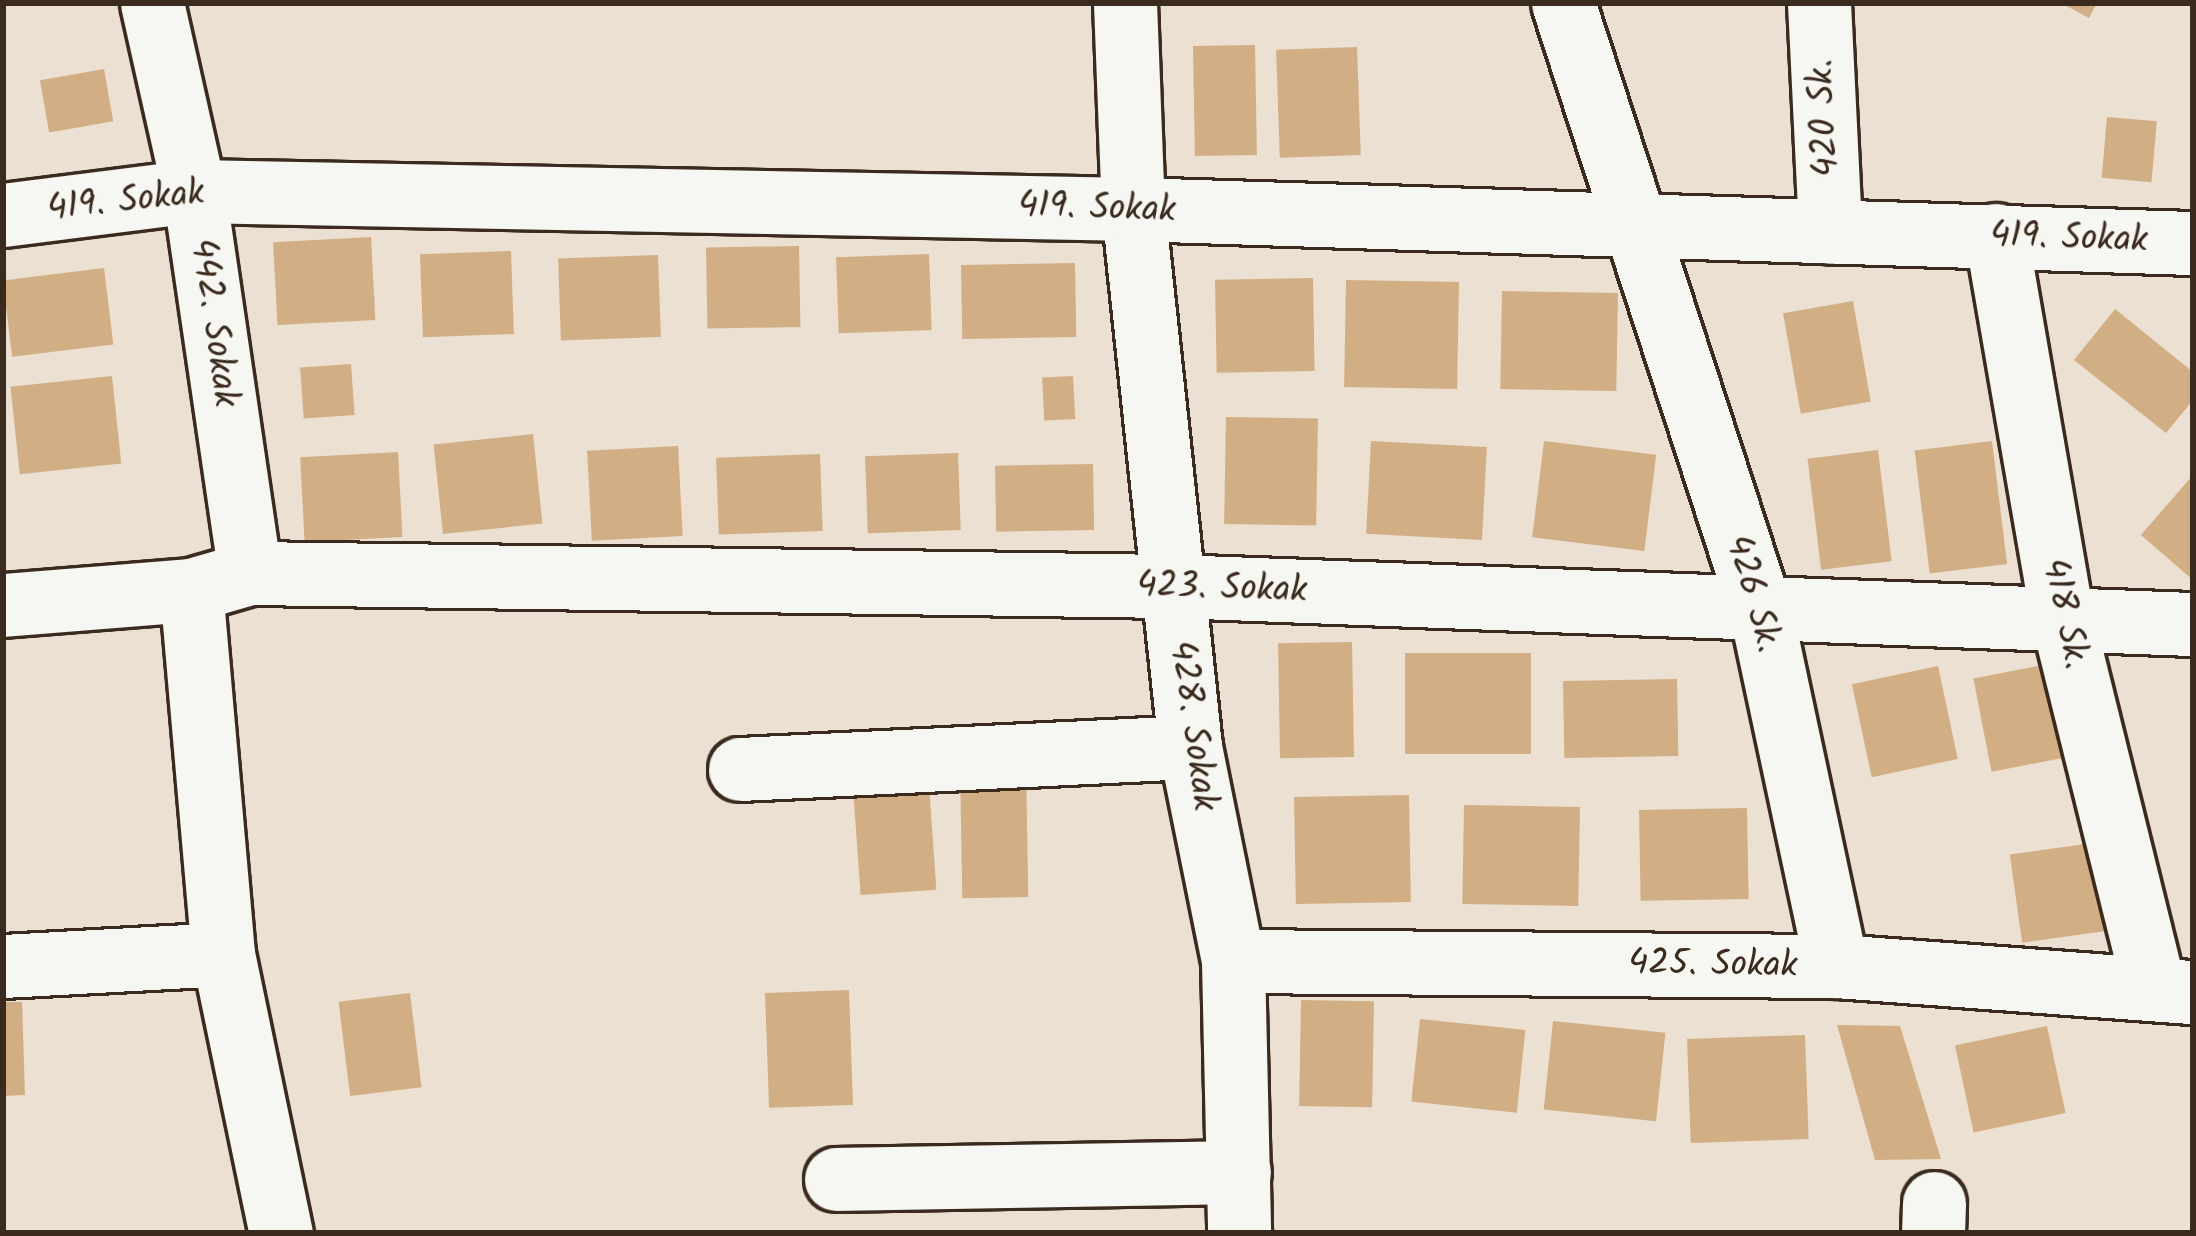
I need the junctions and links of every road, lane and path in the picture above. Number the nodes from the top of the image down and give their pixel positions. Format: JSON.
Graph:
{"nodes":[{"id":1,"x":152,"y":3,"type":"edge"},
{"id":2,"x":1125,"y":3,"type":"edge"},
{"id":3,"x":1563,"y":3,"type":"edge"},
{"id":4,"x":1819,"y":3,"type":"edge"},
{"id":5,"x":194,"y":191,"type":"junction"},
{"id":6,"x":1133,"y":209,"type":"junction"},
{"id":7,"x":3,"y":215,"type":"edge"},
{"id":8,"x":1639,"y":230,"type":"junction"},
{"id":9,"x":1830,"y":232,"type":"junction"},
{"id":10,"x":1996,"y":236,"type":"junction"},
{"id":11,"x":2193,"y":243,"type":"edge"},
{"id":12,"x":221,"y":582,"type":"junction"},
{"id":13,"x":1174,"y":586,"type":"junction"},
{"id":14,"x":3,"y":605,"type":"edge"},
{"id":15,"x":1761,"y":612,"type":"junction"},
{"id":16,"x":2062,"y":621,"type":"junction"},
{"id":17,"x":2193,"y":624,"type":"edge"},
{"id":18,"x":1190,"y":747,"type":"junction"},
{"id":19,"x":740,"y":770,"type":"dead end"},
{"id":20,"x":223,"y":954,"type":"junction"},
{"id":21,"x":1233,"y":961,"type":"junction"},
{"id":22,"x":3,"y":966,"type":"edge"},
{"id":23,"x":1836,"y":966,"type":"junction"},
{"id":24,"x":2173,"y":990,"type":"edge"},
{"id":25,"x":836,"y":1179,"type":"dead end"},
{"id":26,"x":1239,"y":1203,"type":"edge"},
{"id":27,"x":281,"y":1233,"type":"edge"}],
"edges":[{"from":1,"to":5,"type":"street","name":"442. Sokak"},
{"from":2,"to":6,"type":"street","name":"428. Sokak"},
{"from":3,"to":8,"type":"street","name":"426 Sk."},
{"from":4,"to":9,"type":"street","name":"420 Sk."},
{"from":5,"to":6,"type":"street","name":"419. Sokak"},
{"from":5,"to":7,"type":"street","name":"419. Sokak"},
{"from":5,"to":12,"type":"street","name":"442. Sokak"},
{"from":6,"to":8,"type":"street","name":"419. Sokak"},
{"from":6,"to":13,"type":"street","name":"428. Sokak"},
{"from":8,"to":9,"type":"street","name":"419. Sokak"},
{"from":8,"to":15,"type":"street","name":"426 Sk."},
{"from":9,"to":10,"type":"street","name":"419. Sokak"},
{"from":10,"to":11,"type":"street","name":"419. Sokak"},
{"from":10,"to":16,"type":"street","name":"418 Sk."},
{"from":12,"to":13,"type":"street","name":"423. Sokak"},
{"from":12,"to":14,"type":"street","name":"423. Sokak"},
{"from":12,"to":20,"type":"street","name":"442. Sokak"},
{"from":13,"to":15,"type":"street","name":"423. Sokak"},
{"from":13,"to":18,"type":"street","name":"428. Sokak"},
{"from":15,"to":16,"type":"street","name":"423. Sokak"},
{"from":15,"to":23,"type":"street","name":"426 Sk."},
{"from":16,"to":17,"type":"street","name":"423. Sokak"},
{"from":16,"to":24,"type":"street","name":"418 Sk."},
{"from":18,"to":19,"type":"street"},
{"from":18,"to":21,"type":"street","name":"428. Sokak"},
{"from":20,"to":22,"type":"street"},
{"from":20,"to":27,"type":"street","name":"442. Sokak"},
{"from":21,"to":23,"type":"street","name":"425. Sokak"},
{"from":21,"to":26,"type":"street","name":"428. Sokak"},
{"from":23,"to":24,"type":"street","name":"425. Sokak"},
{"from":25,"to":26,"type":"street"}]}
